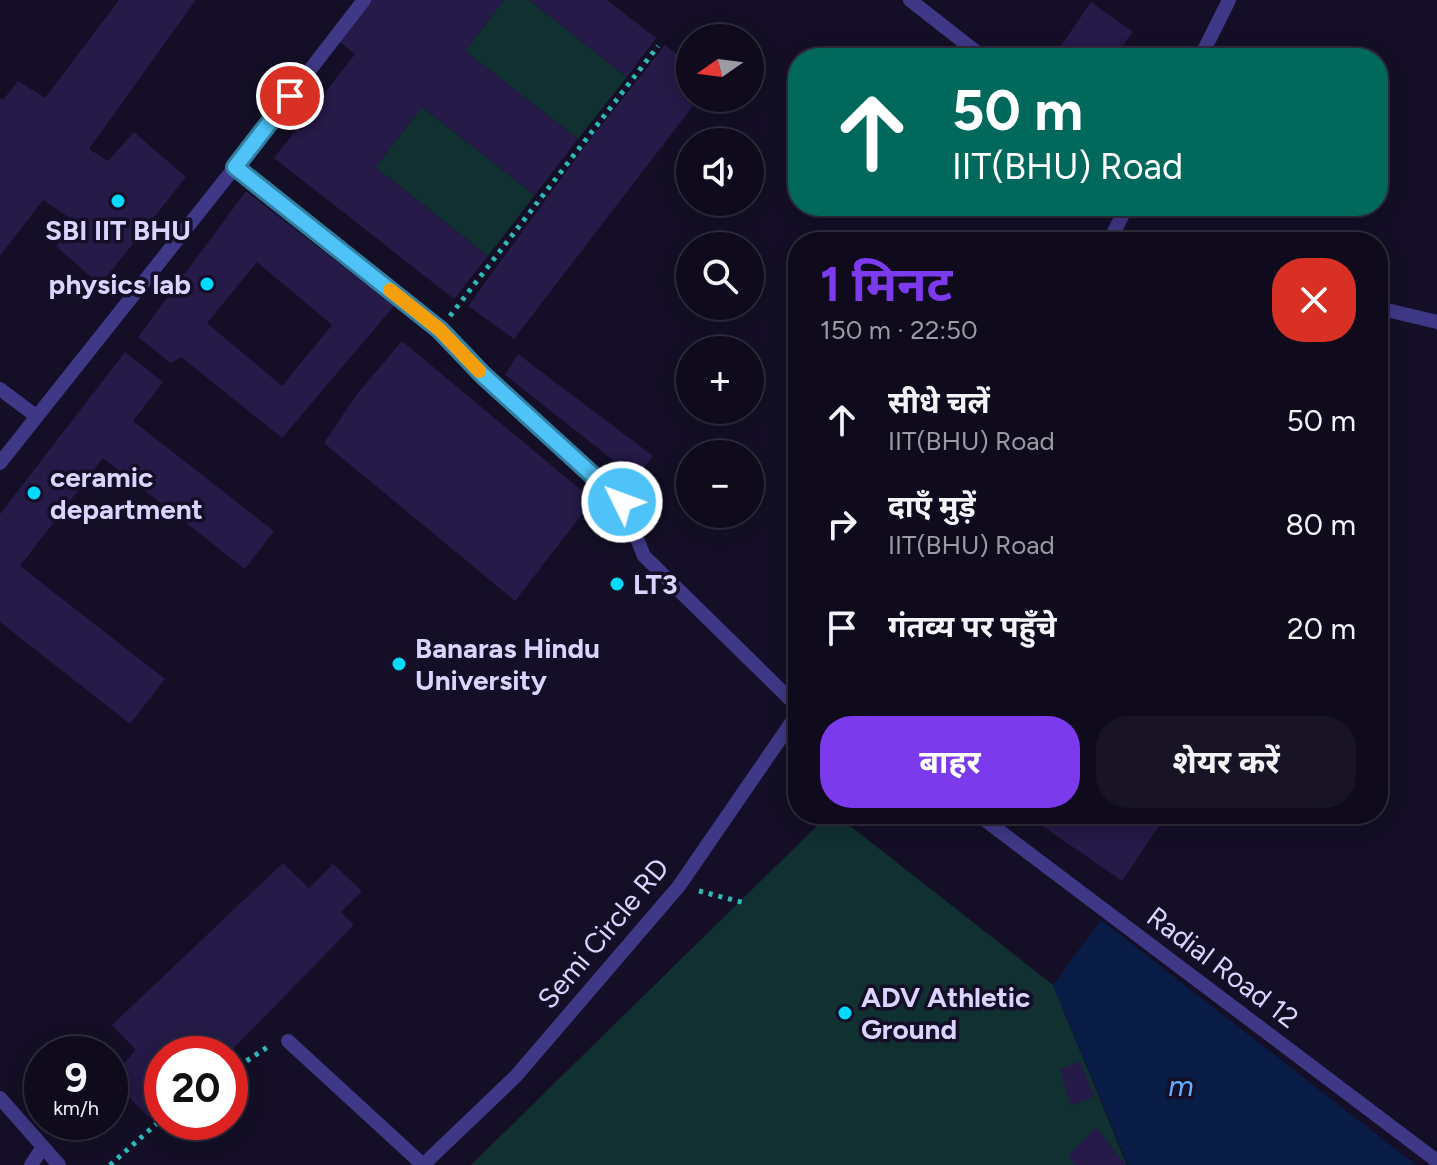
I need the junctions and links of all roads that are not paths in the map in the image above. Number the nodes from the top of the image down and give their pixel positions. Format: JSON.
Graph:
{"nodes":[{"id":1,"x":364,"y":0,"type":"edge"},
{"id":2,"x":910,"y":0,"type":"edge"},
{"id":3,"x":1229,"y":0,"type":"edge"},
{"id":4,"x":971,"y":48,"type":"edge"},
{"id":5,"x":1205,"y":48,"type":"edge"},
{"id":6,"x":235,"y":167,"type":"junction"},
{"id":7,"x":1388,"y":310,"type":"edge"},
{"id":8,"x":1437,"y":322,"type":"edge"},
{"id":9,"x":0,"y":389,"type":"edge"},
{"id":10,"x":36,"y":416,"type":"junction"},
{"id":11,"x":0,"y":463,"type":"edge"},
{"id":12,"x":788,"y":697,"type":"edge"},
{"id":13,"x":788,"y":728,"type":"edge"},
{"id":14,"x":990,"y":824,"type":"edge"},
{"id":15,"x":288,"y":1041,"type":"dead end"},
{"id":16,"x":0,"y":1098,"type":"edge"},
{"id":17,"x":43,"y":1147,"type":"junction"},
{"id":18,"x":1437,"y":1161,"type":"edge"},
{"id":19,"x":31,"y":1165,"type":"edge"},
{"id":20,"x":59,"y":1165,"type":"edge"},
{"id":21,"x":423,"y":1165,"type":"edge"}],
"edges":[{"from":1,"to":6,"type":"lane"},
{"from":2,"to":4,"type":"lane"},
{"from":3,"to":5,"type":"lane"},
{"from":6,"to":10,"type":"lane"},
{"from":6,"to":12,"type":"lane"},
{"from":7,"to":8,"type":"lane"},
{"from":9,"to":10,"type":"lane"},
{"from":10,"to":11,"type":"lane"},
{"from":13,"to":21,"type":"lane","name":"Semi Circle RD"},
{"from":14,"to":18,"type":"lane","name":"Radial Road 12"},
{"from":15,"to":21,"type":"lane"},
{"from":16,"to":17,"type":"lane"},
{"from":17,"to":19,"type":"lane"},
{"from":17,"to":20,"type":"lane"}]}
